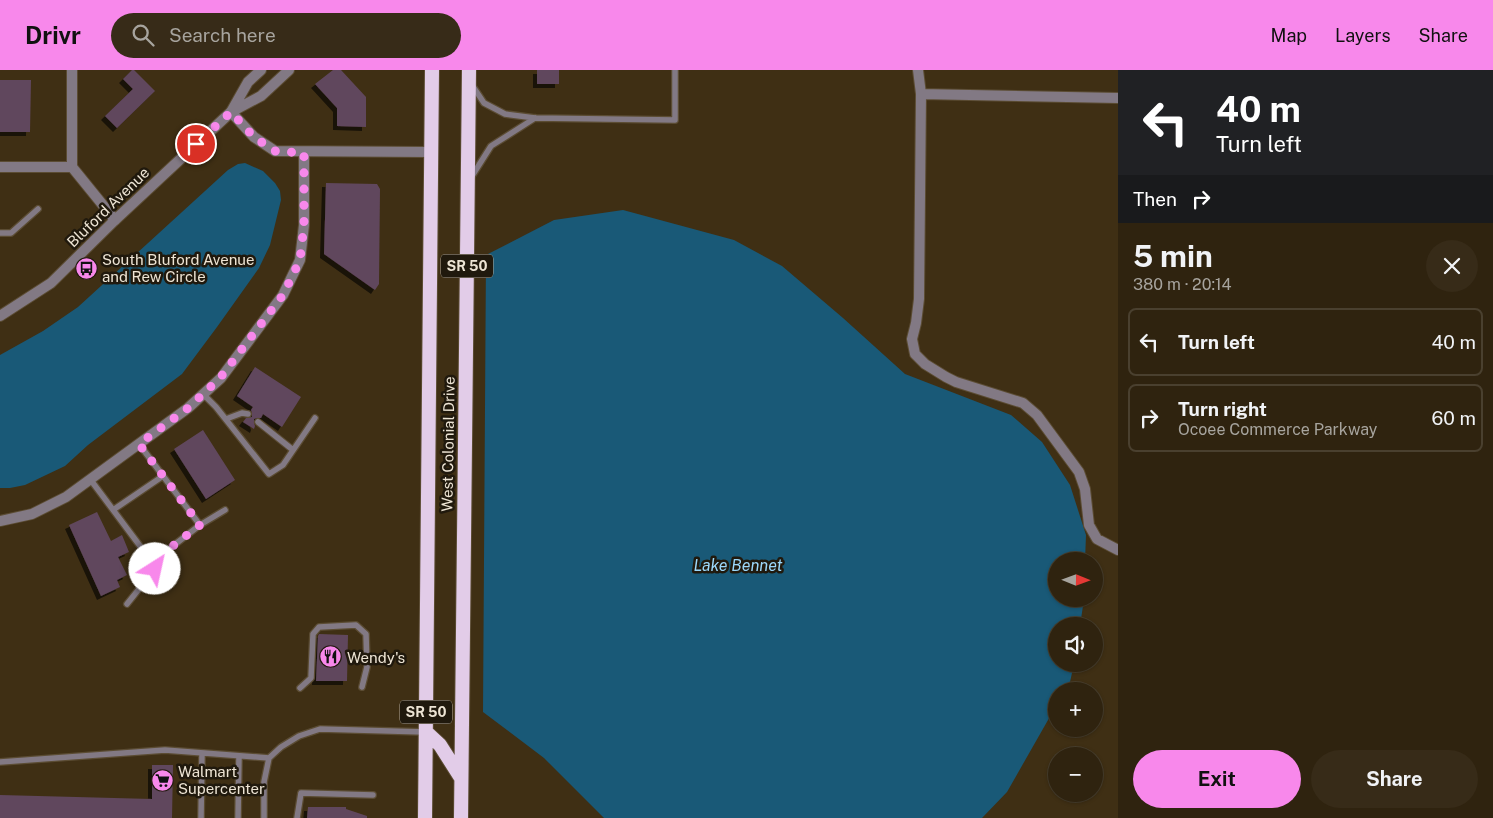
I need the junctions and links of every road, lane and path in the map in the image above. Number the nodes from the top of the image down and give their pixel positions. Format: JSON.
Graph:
{"nodes":[{"id":1,"x":72,"y":70,"type":"edge"},
{"id":2,"x":261,"y":70,"type":"edge"},
{"id":3,"x":289,"y":70,"type":"edge"},
{"id":4,"x":432,"y":70,"type":"edge"},
{"id":5,"x":675,"y":70,"type":"edge"},
{"id":6,"x":918,"y":70,"type":"edge"},
{"id":7,"x":469,"y":75,"type":"edge"},
{"id":8,"x":921,"y":94,"type":"junction"},
{"id":9,"x":1118,"y":98,"type":"edge"},
{"id":10,"x":231,"y":112,"type":"junction"},
{"id":11,"x":535,"y":118,"type":"junction"},
{"id":12,"x":430,"y":152,"type":"junction"},
{"id":13,"x":304,"y":153,"type":"junction"},
{"id":14,"x":0,"y":167,"type":"edge"},
{"id":15,"x":72,"y":167,"type":"junction"},
{"id":16,"x":468,"y":193,"type":"junction"},
{"id":17,"x":38,"y":208,"type":"dead end"},
{"id":18,"x":115,"y":220,"type":"junction"},
{"id":19,"x":0,"y":233,"type":"edge"},
{"id":20,"x":0,"y":316,"type":"edge"},
{"id":21,"x":203,"y":394,"type":"junction"},
{"id":22,"x":248,"y":414,"type":"dead end"},
{"id":23,"x":315,"y":418,"type":"dead end"},
{"id":24,"x":226,"y":419,"type":"junction"},
{"id":25,"x":258,"y":422,"type":"dead end"},
{"id":26,"x":139,"y":444,"type":"junction"},
{"id":27,"x":293,"y":450,"type":"junction"},
{"id":28,"x":163,"y":476,"type":"junction"},
{"id":29,"x":90,"y":479,"type":"junction"},
{"id":30,"x":113,"y":510,"type":"junction"},
{"id":31,"x":226,"y":510,"type":"dead end"},
{"id":32,"x":0,"y":521,"type":"edge"},
{"id":33,"x":200,"y":525,"type":"junction"},
{"id":34,"x":1118,"y":550,"type":"edge"},
{"id":35,"x":156,"y":559,"type":"junction"},
{"id":36,"x":127,"y":604,"type":"dead end"},
{"id":37,"x":362,"y":687,"type":"dead end"},
{"id":38,"x":300,"y":688,"type":"dead end"},
{"id":39,"x":426,"y":732,"type":"junction"},
{"id":40,"x":202,"y":753,"type":"junction"},
{"id":41,"x":239,"y":756,"type":"junction"},
{"id":42,"x":269,"y":758,"type":"junction"},
{"id":43,"x":0,"y":762,"type":"edge"},
{"id":44,"x":461,"y":778,"type":"junction"},
{"id":45,"x":373,"y":795,"type":"dead end"},
{"id":46,"x":201,"y":818,"type":"edge"},
{"id":47,"x":238,"y":818,"type":"edge"},
{"id":48,"x":264,"y":818,"type":"edge"},
{"id":49,"x":296,"y":818,"type":"edge"},
{"id":50,"x":425,"y":818,"type":"edge"},
{"id":51,"x":461,"y":818,"type":"edge"}],
"edges":[{"from":1,"to":15,"type":"street"},
{"from":2,"to":10,"type":"street","name":"Bluford Avenue"},
{"from":3,"to":10,"type":"street","name":"Bluford Avenue"},
{"from":4,"to":12,"type":"highway","name":"West Colonial Drive","number":"SR 50"},
{"from":5,"to":11,"type":"lane"},
{"from":6,"to":8,"type":"street"},
{"from":7,"to":11,"type":"lane"},
{"from":7,"to":16,"type":"highway","name":"West Colonial Drive","number":"SR 50"},
{"from":8,"to":9,"type":"street"},
{"from":8,"to":34,"type":"street"},
{"from":10,"to":13,"type":"street"},
{"from":10,"to":18,"type":"street","name":"Bluford Avenue"},
{"from":11,"to":16,"type":"lane"},
{"from":12,"to":13,"type":"street"},
{"from":12,"to":39,"type":"highway","name":"West Colonial Drive","number":"SR 50"},
{"from":13,"to":21,"type":"street"},
{"from":14,"to":15,"type":"street"},
{"from":15,"to":18,"type":"street"},
{"from":16,"to":44,"type":"highway","name":"West Colonial Drive","number":"SR 50"},
{"from":17,"to":19,"type":"lane"},
{"from":18,"to":20,"type":"street","name":"Bluford Avenue"},
{"from":21,"to":24,"type":"lane"},
{"from":21,"to":26,"type":"street"},
{"from":22,"to":24,"type":"lane"},
{"from":23,"to":27,"type":"lane"},
{"from":24,"to":27,"type":"lane"},
{"from":25,"to":27,"type":"lane"},
{"from":26,"to":28,"type":"lane"},
{"from":26,"to":29,"type":"street"},
{"from":28,"to":30,"type":"lane"},
{"from":28,"to":33,"type":"lane"},
{"from":29,"to":30,"type":"lane"},
{"from":29,"to":32,"type":"street"},
{"from":30,"to":35,"type":"lane"},
{"from":31,"to":33,"type":"lane"},
{"from":33,"to":35,"type":"lane"},
{"from":35,"to":36,"type":"lane"},
{"from":37,"to":38,"type":"lane"},
{"from":39,"to":42,"type":"lane"},
{"from":39,"to":44,"type":"highway"},
{"from":39,"to":50,"type":"highway","name":"West Colonial Drive","number":"SR 50"},
{"from":40,"to":41,"type":"lane"},
{"from":40,"to":43,"type":"lane"},
{"from":40,"to":46,"type":"lane"},
{"from":41,"to":42,"type":"lane"},
{"from":41,"to":47,"type":"lane"},
{"from":42,"to":48,"type":"lane"},
{"from":44,"to":51,"type":"highway","name":"West Colonial Drive","number":"SR 50"},
{"from":45,"to":49,"type":"lane"}]}
